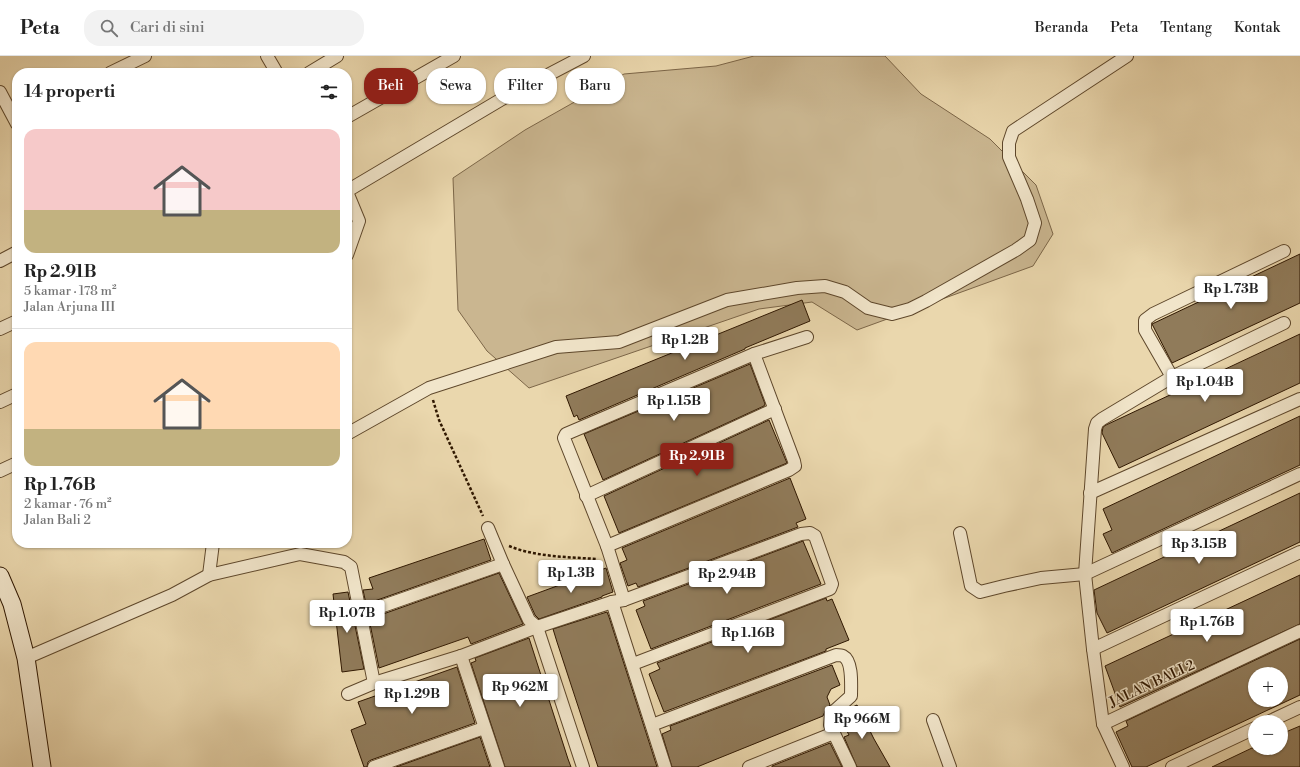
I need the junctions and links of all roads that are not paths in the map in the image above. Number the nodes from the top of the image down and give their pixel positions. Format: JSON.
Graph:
{"nodes":[{"id":1,"x":145,"y":56,"type":"edge"},
{"id":2,"x":267,"y":56,"type":"edge"},
{"id":3,"x":337,"y":56,"type":"edge"},
{"id":4,"x":454,"y":56,"type":"edge"},
{"id":5,"x":584,"y":56,"type":"edge"},
{"id":6,"x":1127,"y":56,"type":"edge"},
{"id":7,"x":120,"y":68,"type":"edge"},
{"id":8,"x":274,"y":68,"type":"edge"},
{"id":9,"x":317,"y":68,"type":"edge"},
{"id":10,"x":0,"y":92,"type":"edge"},
{"id":11,"x":352,"y":114,"type":"edge"},
{"id":12,"x":12,"y":115,"type":"edge"},
{"id":13,"x":352,"y":188,"type":"edge"},
{"id":14,"x":352,"y":203,"type":"edge"},
{"id":15,"x":352,"y":240,"type":"edge"},
{"id":16,"x":1284,"y":252,"type":"dead end"},
{"id":17,"x":12,"y":254,"type":"edge"},
{"id":18,"x":0,"y":260,"type":"edge"},
{"id":19,"x":12,"y":323,"type":"edge"},
{"id":20,"x":1284,"y":323,"type":"dead end"},
{"id":21,"x":0,"y":329,"type":"edge"},
{"id":22,"x":807,"y":337,"type":"dead end"},
{"id":23,"x":754,"y":354,"type":"junction"},
{"id":24,"x":1172,"y":378,"type":"junction"},
{"id":25,"x":12,"y":396,"type":"edge"},
{"id":26,"x":1300,"y":399,"type":"edge"},
{"id":27,"x":0,"y":402,"type":"edge"},
{"id":28,"x":775,"y":409,"type":"junction"},
{"id":29,"x":352,"y":431,"type":"edge"},
{"id":30,"x":12,"y":466,"type":"edge"},
{"id":31,"x":0,"y":472,"type":"edge"},
{"id":32,"x":1300,"y":474,"type":"edge"},
{"id":33,"x":1090,"y":493,"type":"junction"},
{"id":34,"x":586,"y":496,"type":"junction"},
{"id":35,"x":488,"y":528,"type":"road end"},
{"id":36,"x":960,"y":533,"type":"dead end"},
{"id":37,"x":607,"y":546,"type":"junction"},
{"id":38,"x":212,"y":548,"type":"edge"},
{"id":39,"x":1300,"y":552,"type":"edge"},
{"id":40,"x":503,"y":564,"type":"junction"},
{"id":41,"x":1085,"y":574,"type":"junction"},
{"id":42,"x":208,"y":575,"type":"junction"},
{"id":43,"x":0,"y":576,"type":"edge"},
{"id":44,"x":624,"y":600,"type":"junction"},
{"id":45,"x":612,"y":602,"type":"junction"},
{"id":46,"x":360,"y":614,"type":"junction"},
{"id":47,"x":537,"y":627,"type":"junction"},
{"id":48,"x":1300,"y":631,"type":"edge"},
{"id":49,"x":1093,"y":649,"type":"junction"},
{"id":50,"x":461,"y":656,"type":"junction"},
{"id":51,"x":26,"y":658,"type":"junction"},
{"id":52,"x":633,"y":664,"type":"junction"},
{"id":53,"x":374,"y":683,"type":"junction"},
{"id":54,"x":348,"y":694,"type":"dead end"},
{"id":55,"x":1300,"y":707,"type":"edge"},
{"id":56,"x":1283,"y":715,"type":"edge"},
{"id":57,"x":933,"y":720,"type":"dead end"},
{"id":58,"x":1103,"y":724,"type":"junction"},
{"id":59,"x":652,"y":725,"type":"junction"},
{"id":60,"x":484,"y":728,"type":"junction"},
{"id":61,"x":1248,"y":731,"type":"edge"},
{"id":62,"x":834,"y":733,"type":"junction"},
{"id":63,"x":42,"y":767,"type":"edge"},
{"id":64,"x":374,"y":767,"type":"edge"},
{"id":65,"x":498,"y":767,"type":"edge"},
{"id":66,"x":583,"y":767,"type":"edge"},
{"id":67,"x":665,"y":767,"type":"edge"},
{"id":68,"x":749,"y":767,"type":"edge"},
{"id":69,"x":850,"y":767,"type":"edge"},
{"id":70,"x":950,"y":767,"type":"edge"},
{"id":71,"x":1122,"y":767,"type":"edge"},
{"id":72,"x":1172,"y":767,"type":"edge"}],
"edges":[{"from":1,"to":7,"type":"street"},
{"from":2,"to":8,"type":"street"},
{"from":3,"to":9,"type":"street"},
{"from":4,"to":11,"type":"street"},
{"from":5,"to":13,"type":"street"},
{"from":6,"to":29,"type":"street"},
{"from":10,"to":12,"type":"street"},
{"from":14,"to":15,"type":"street"},
{"from":16,"to":24,"type":"street"},
{"from":17,"to":18,"type":"street"},
{"from":19,"to":21,"type":"street"},
{"from":20,"to":24,"type":"street"},
{"from":22,"to":23,"type":"street"},
{"from":23,"to":28,"type":"street"},
{"from":23,"to":34,"type":"street"},
{"from":24,"to":33,"type":"street"},
{"from":25,"to":27,"type":"street"},
{"from":26,"to":33,"type":"street"},
{"from":28,"to":34,"type":"street"},
{"from":28,"to":37,"type":"street"},
{"from":30,"to":31,"type":"street"},
{"from":32,"to":41,"type":"street"},
{"from":33,"to":41,"type":"street"},
{"from":34,"to":37,"type":"street"},
{"from":35,"to":40,"type":"street"},
{"from":36,"to":41,"type":"street"},
{"from":37,"to":44,"type":"street"},
{"from":38,"to":42,"type":"street"},
{"from":39,"to":49,"type":"street"},
{"from":40,"to":46,"type":"street"},
{"from":40,"to":47,"type":"street"},
{"from":41,"to":49,"type":"street"},
{"from":42,"to":46,"type":"street"},
{"from":42,"to":51,"type":"street"},
{"from":43,"to":51,"type":"street"},
{"from":44,"to":45,"type":"street"},
{"from":44,"to":52,"type":"street"},
{"from":45,"to":47,"type":"street"},
{"from":45,"to":52,"type":"street"},
{"from":46,"to":53,"type":"street"},
{"from":47,"to":50,"type":"street"},
{"from":47,"to":66,"type":"street"},
{"from":48,"to":58,"type":"street","name":"JALAN BALI 2"},
{"from":49,"to":58,"type":"street"},
{"from":50,"to":53,"type":"street"},
{"from":50,"to":60,"type":"street"},
{"from":51,"to":63,"type":"street"},
{"from":52,"to":59,"type":"street"},
{"from":53,"to":54,"type":"street"},
{"from":55,"to":56,"type":"street"},
{"from":57,"to":70,"type":"street"},
{"from":58,"to":71,"type":"street"},
{"from":59,"to":62,"type":"street"},
{"from":59,"to":67,"type":"street"},
{"from":60,"to":64,"type":"street"},
{"from":60,"to":65,"type":"street"},
{"from":61,"to":72,"type":"street"},
{"from":62,"to":68,"type":"street"},
{"from":62,"to":69,"type":"street"}]}
